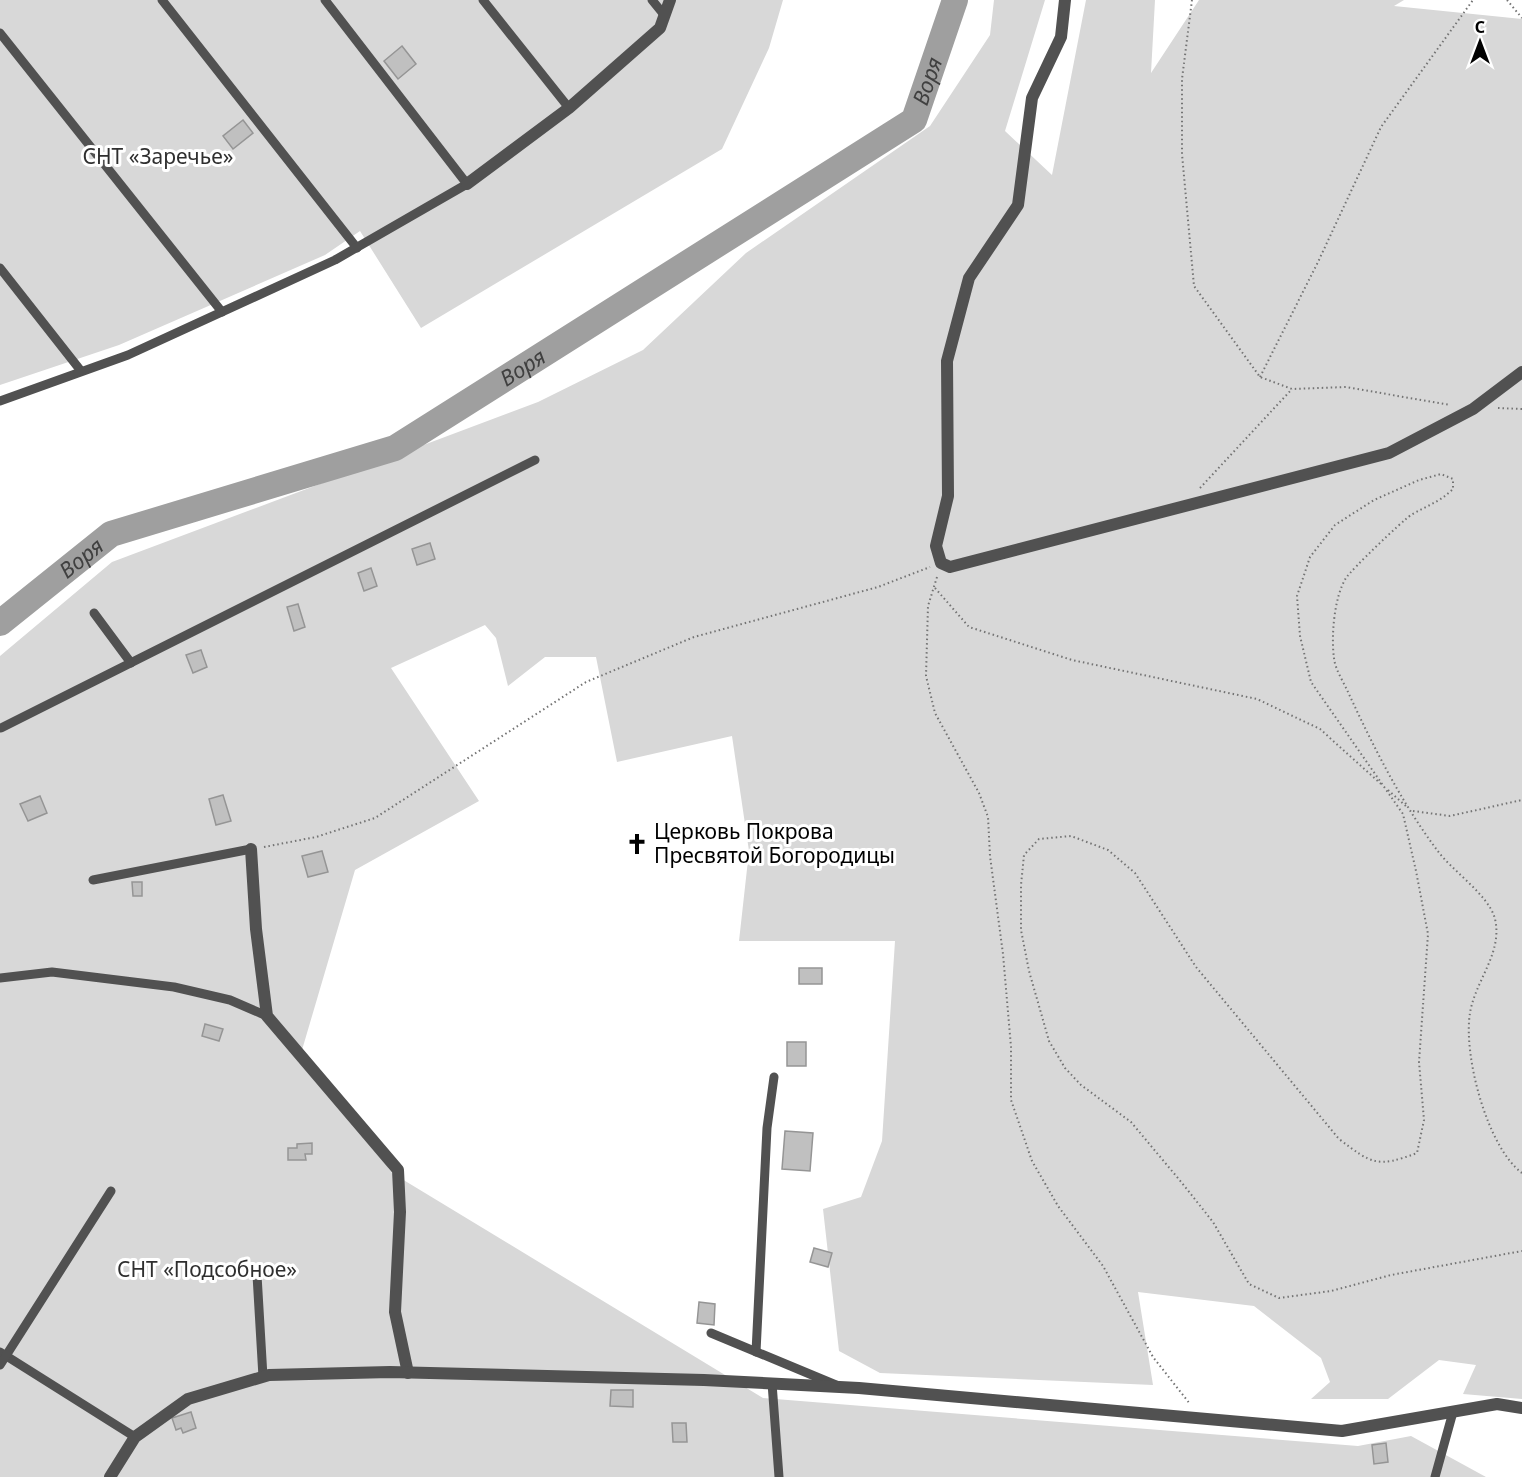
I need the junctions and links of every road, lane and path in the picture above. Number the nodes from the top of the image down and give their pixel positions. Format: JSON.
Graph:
{"nodes":[{"id":1,"x":162,"y":0,"type":"edge"},
{"id":2,"x":325,"y":0,"type":"edge"},
{"id":3,"x":483,"y":0,"type":"edge"},
{"id":4,"x":652,"y":0,"type":"edge"},
{"id":5,"x":670,"y":0,"type":"edge"},
{"id":6,"x":1065,"y":0,"type":"edge"},
{"id":7,"x":1192,"y":0,"type":"edge"},
{"id":8,"x":1473,"y":0,"type":"edge"},
{"id":9,"x":1507,"y":0,"type":"edge"},
{"id":10,"x":664,"y":15,"type":"junction"},
{"id":11,"x":1522,"y":18,"type":"edge"},
{"id":12,"x":0,"y":33,"type":"edge"},
{"id":13,"x":569,"y":108,"type":"junction"},
{"id":14,"x":467,"y":184,"type":"junction"},
{"id":15,"x":357,"y":248,"type":"junction"},
{"id":16,"x":0,"y":268,"type":"edge"},
{"id":17,"x":222,"y":312,"type":"junction"},
{"id":18,"x":81,"y":372,"type":"junction"},
{"id":19,"x":1522,"y":372,"type":"edge"},
{"id":20,"x":1260,"y":376,"type":"junction"},
{"id":21,"x":1292,"y":389,"type":"junction"},
{"id":22,"x":0,"y":401,"type":"edge"},
{"id":23,"x":1450,"y":405,"type":"dead end"},
{"id":24,"x":535,"y":460,"type":"dead end"},
{"id":25,"x":1197,"y":491,"type":"dead end"},
{"id":26,"x":941,"y":563,"type":"junction"},
{"id":27,"x":934,"y":587,"type":"junction"},
{"id":28,"x":94,"y":613,"type":"dead end"},
{"id":29,"x":131,"y":663,"type":"junction"},
{"id":30,"x":1,"y":728,"type":"edge"},
{"id":31,"x":1385,"y":788,"type":"junction"},
{"id":32,"x":1522,"y":800,"type":"edge"},
{"id":33,"x":1411,"y":810,"type":"junction"},
{"id":34,"x":251,"y":849,"type":"junction"},
{"id":35,"x":93,"y":880,"type":"dead end"},
{"id":36,"x":0,"y":978,"type":"edge"},
{"id":37,"x":267,"y":1016,"type":"junction"},
{"id":38,"x":774,"y":1077,"type":"dead end"},
{"id":39,"x":1522,"y":1173,"type":"edge"},
{"id":40,"x":111,"y":1191,"type":"dead end"},
{"id":41,"x":1522,"y":1251,"type":"edge"},
{"id":42,"x":257,"y":1275,"type":"dead end"},
{"id":43,"x":711,"y":1333,"type":"dead end"},
{"id":44,"x":756,"y":1352,"type":"junction"},
{"id":45,"x":3,"y":1354,"type":"edge"},
{"id":46,"x":0,"y":1365,"type":"edge"},
{"id":47,"x":408,"y":1373,"type":"junction"},
{"id":48,"x":263,"y":1377,"type":"junction"},
{"id":49,"x":772,"y":1383,"type":"junction"},
{"id":50,"x":841,"y":1387,"type":"junction"},
{"id":51,"x":1522,"y":1408,"type":"edge"},
{"id":52,"x":1453,"y":1412,"type":"junction"},
{"id":53,"x":1203,"y":1419,"type":"junction"},
{"id":54,"x":135,"y":1437,"type":"junction"},
{"id":55,"x":110,"y":1477,"type":"edge"},
{"id":56,"x":778,"y":1477,"type":"edge"},
{"id":57,"x":1435,"y":1477,"type":"edge"}],
"edges":[{"from":1,"to":15,"type":"lane"},
{"from":2,"to":14,"type":"lane"},
{"from":3,"to":13,"type":"lane"},
{"from":4,"to":10,"type":"lane"},
{"from":5,"to":10,"type":"street"},
{"from":6,"to":26,"type":"street"},
{"from":7,"to":20,"type":"path"},
{"from":8,"to":20,"type":"path"},
{"from":9,"to":11,"type":"path"},
{"from":10,"to":13,"type":"street"},
{"from":12,"to":17,"type":"lane"},
{"from":13,"to":14,"type":"street"},
{"from":14,"to":15,"type":"lane"},
{"from":15,"to":17,"type":"lane"},
{"from":16,"to":18,"type":"lane"},
{"from":17,"to":18,"type":"lane"},
{"from":18,"to":22,"type":"lane"},
{"from":19,"to":26,"type":"street"},
{"from":20,"to":21,"type":"path"},
{"from":21,"to":23,"type":"path"},
{"from":21,"to":25,"type":"path"},
{"from":24,"to":29,"type":"lane"},
{"from":26,"to":27,"type":"path"},
{"from":26,"to":34,"type":"path"},
{"from":27,"to":31,"type":"path"},
{"from":27,"to":53,"type":"path"},
{"from":28,"to":29,"type":"lane"},
{"from":29,"to":30,"type":"lane"},
{"from":31,"to":33,"type":"path"},
{"from":31,"to":33,"type":"path"},
{"from":31,"to":41,"type":"path"},
{"from":32,"to":33,"type":"path"},
{"from":33,"to":39,"type":"path"},
{"from":34,"to":35,"type":"lane"},
{"from":34,"to":37,"type":"street"},
{"from":36,"to":37,"type":"lane"},
{"from":37,"to":47,"type":"street"},
{"from":38,"to":44,"type":"lane"},
{"from":40,"to":45,"type":"lane"},
{"from":42,"to":48,"type":"lane"},
{"from":43,"to":44,"type":"lane"},
{"from":44,"to":50,"type":"lane"},
{"from":45,"to":46,"type":"lane"},
{"from":45,"to":54,"type":"lane"},
{"from":47,"to":48,"type":"street"},
{"from":47,"to":49,"type":"street"},
{"from":48,"to":54,"type":"street"},
{"from":49,"to":50,"type":"street"},
{"from":49,"to":56,"type":"lane"},
{"from":50,"to":53,"type":"street"},
{"from":51,"to":52,"type":"street"},
{"from":52,"to":53,"type":"street"},
{"from":52,"to":57,"type":"lane"},
{"from":54,"to":55,"type":"street"}]}
